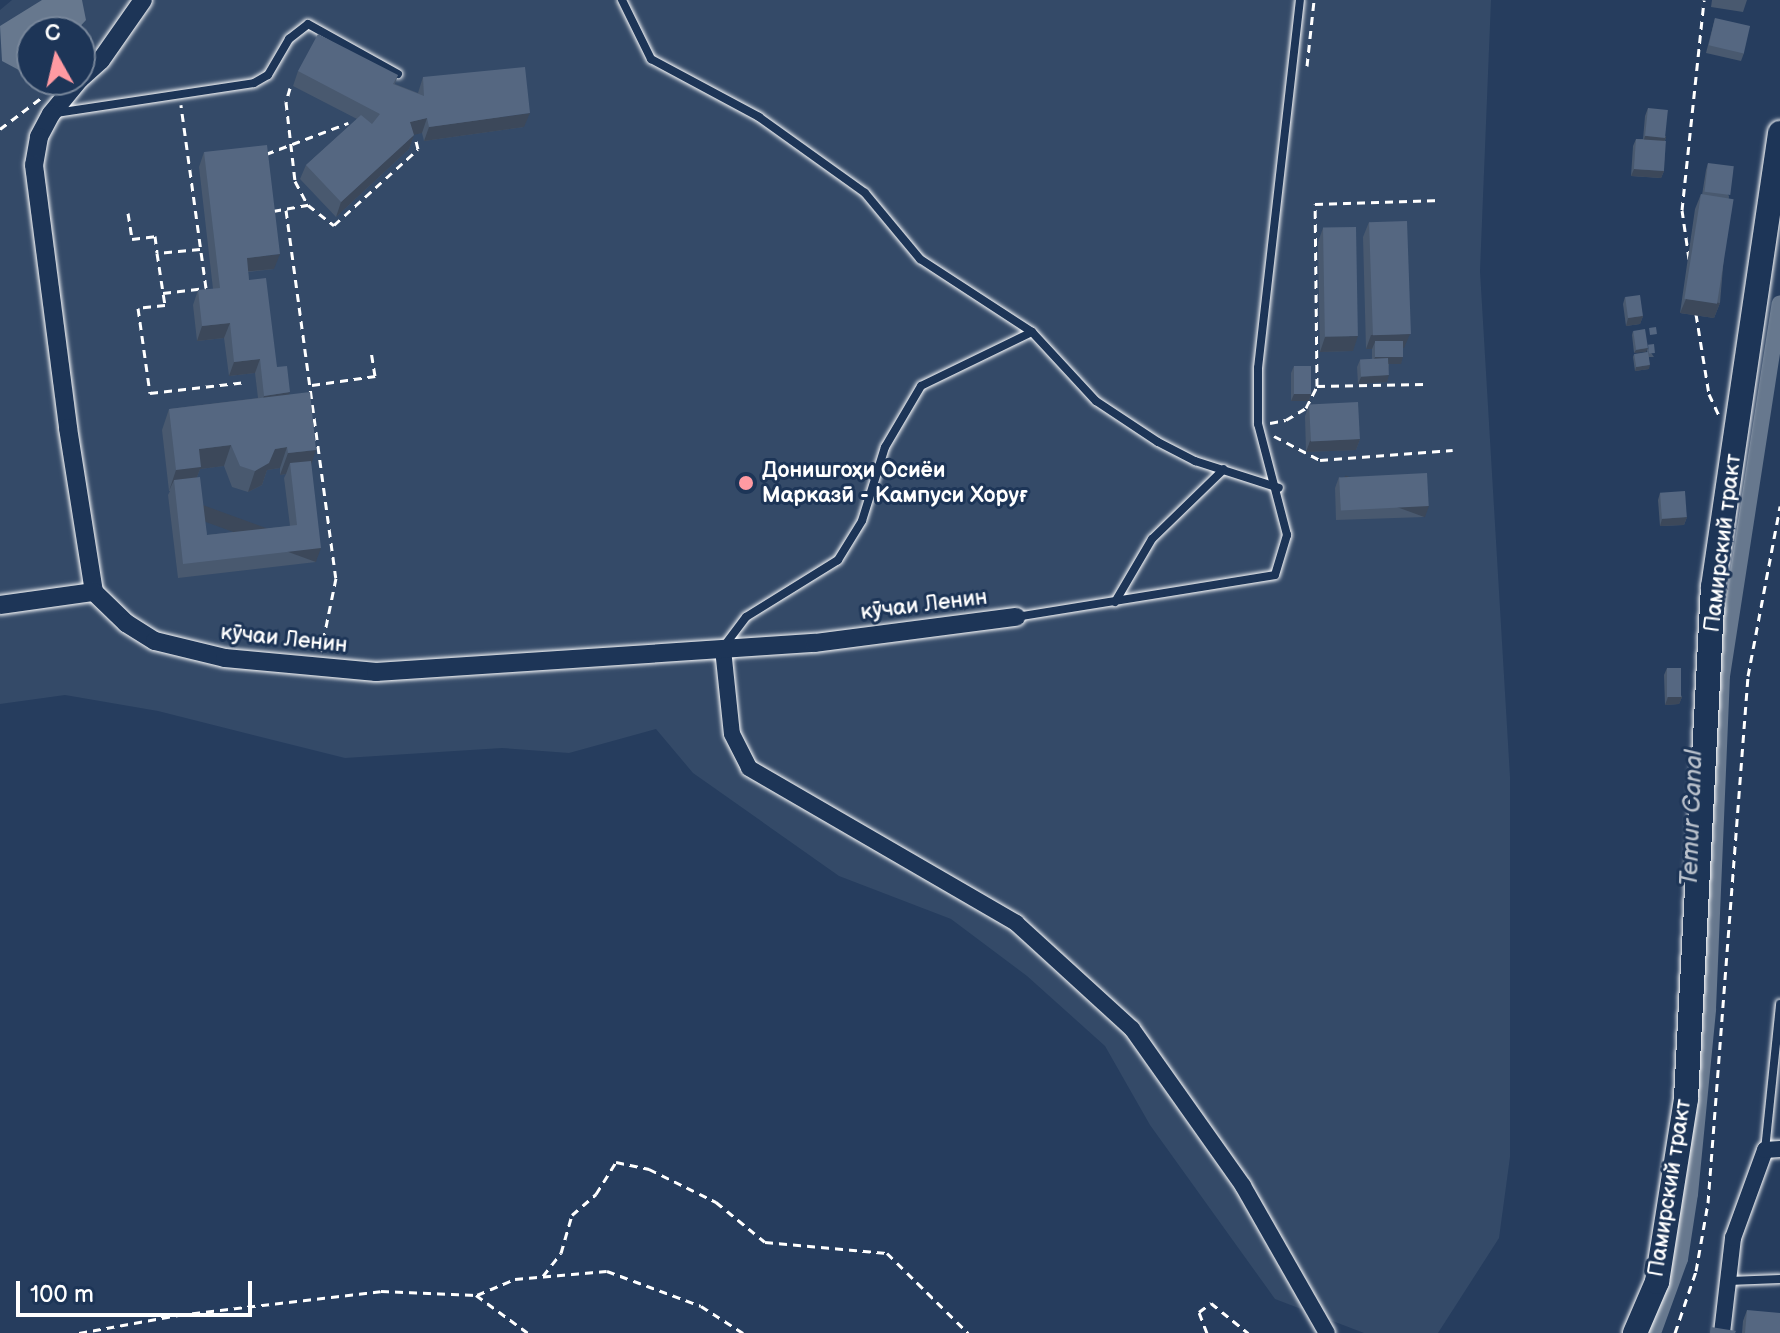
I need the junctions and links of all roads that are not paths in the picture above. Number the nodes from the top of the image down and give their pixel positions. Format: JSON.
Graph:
{"nodes":[{"id":1,"x":143,"y":0,"type":"edge"},
{"id":2,"x":622,"y":0,"type":"edge"},
{"id":3,"x":1300,"y":0,"type":"edge"},
{"id":4,"x":96,"y":65,"type":"edge"},
{"id":5,"x":398,"y":74,"type":"edge"},
{"id":6,"x":66,"y":96,"type":"edge"},
{"id":7,"x":51,"y":114,"type":"junction"},
{"id":8,"x":1780,"y":133,"type":"edge"},
{"id":9,"x":1032,"y":332,"type":"junction"},
{"id":10,"x":1224,"y":469,"type":"junction"},
{"id":11,"x":1279,"y":488,"type":"junction"},
{"id":12,"x":94,"y":592,"type":"junction"},
{"id":13,"x":1115,"y":602,"type":"junction"},
{"id":14,"x":0,"y":605,"type":"edge"},
{"id":15,"x":1016,"y":617,"type":"joint"},
{"id":16,"x":723,"y":649,"type":"junction"},
{"id":17,"x":1780,"y":1004,"type":"edge"},
{"id":18,"x":1773,"y":1149,"type":"edge"},
{"id":19,"x":1780,"y":1279,"type":"edge"},
{"id":20,"x":1728,"y":1281,"type":"junction"},
{"id":21,"x":1327,"y":1333,"type":"edge"},
{"id":22,"x":1635,"y":1333,"type":"edge"},
{"id":23,"x":1722,"y":1333,"type":"edge"}],
"edges":[{"from":1,"to":4,"type":"street"},
{"from":2,"to":9,"type":"lane"},
{"from":3,"to":11,"type":"lane"},
{"from":5,"to":7,"type":"lane"},
{"from":6,"to":7,"type":"street"},
{"from":7,"to":12,"type":"street"},
{"from":8,"to":22,"type":"main road","name":"Памирский тракт"},
{"from":9,"to":10,"type":"lane"},
{"from":9,"to":16,"type":"lane"},
{"from":10,"to":11,"type":"lane"},
{"from":10,"to":13,"type":"lane"},
{"from":11,"to":13,"type":"lane"},
{"from":12,"to":14,"type":"street"},
{"from":12,"to":16,"type":"street","name":"кӯчаи Ленин"},
{"from":13,"to":15,"type":"lane"},
{"from":15,"to":16,"type":"street","name":"кӯчаи Ленин"},
{"from":16,"to":21,"type":"street"},
{"from":17,"to":18,"type":"lane"},
{"from":18,"to":20,"type":"street"},
{"from":19,"to":20,"type":"lane"},
{"from":20,"to":23,"type":"street"}]}
